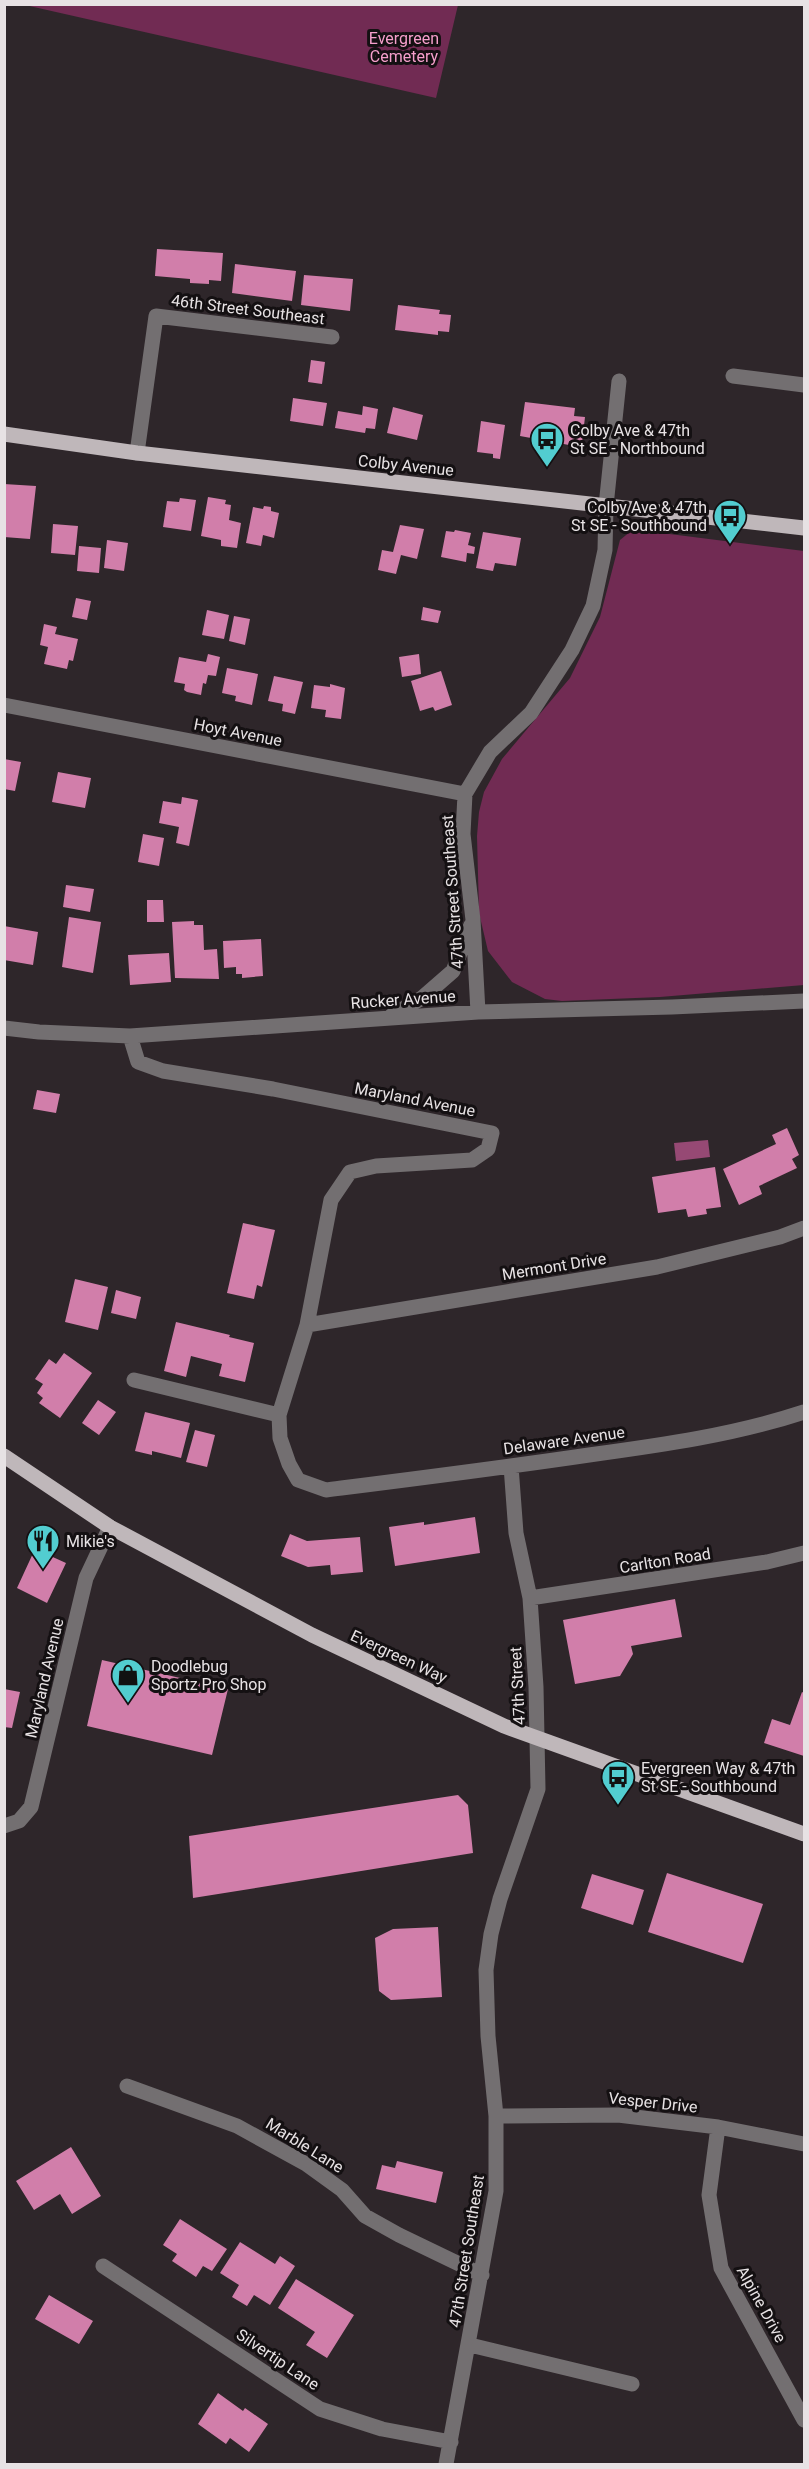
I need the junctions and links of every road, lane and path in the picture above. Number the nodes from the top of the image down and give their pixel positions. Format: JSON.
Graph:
{"nodes":[{"id":1,"x":332,"y":337,"type":"dead end"},
{"id":2,"x":733,"y":376,"type":"dead end"},
{"id":3,"x":620,"y":381,"type":"dead end"},
{"id":4,"x":804,"y":385,"type":"edge"},
{"id":5,"x":4,"y":434,"type":"edge"},
{"id":6,"x":137,"y":453,"type":"junction"},
{"id":7,"x":606,"y":506,"type":"junction"},
{"id":8,"x":804,"y":528,"type":"edge"},
{"id":9,"x":4,"y":705,"type":"edge"},
{"id":10,"x":465,"y":794,"type":"junction"},
{"id":11,"x":473,"y":920,"type":"junction"},
{"id":12,"x":804,"y":1001,"type":"edge"},
{"id":13,"x":478,"y":1012,"type":"junction"},
{"id":14,"x":387,"y":1018,"type":"junction"},
{"id":15,"x":4,"y":1028,"type":"edge"},
{"id":16,"x":130,"y":1036,"type":"junction"},
{"id":17,"x":804,"y":1228,"type":"edge"},
{"id":18,"x":306,"y":1325,"type":"junction"},
{"id":19,"x":134,"y":1380,"type":"dead end"},
{"id":20,"x":804,"y":1412,"type":"edge"},
{"id":21,"x":279,"y":1415,"type":"junction"},
{"id":22,"x":4,"y":1456,"type":"edge"},
{"id":23,"x":511,"y":1466,"type":"junction"},
{"id":24,"x":326,"y":1490,"type":"joint"},
{"id":25,"x":110,"y":1527,"type":"junction"},
{"id":26,"x":804,"y":1553,"type":"edge"},
{"id":27,"x":530,"y":1598,"type":"junction"},
{"id":28,"x":537,"y":1739,"type":"junction"},
{"id":29,"x":4,"y":1826,"type":"edge"},
{"id":30,"x":804,"y":1834,"type":"edge"},
{"id":31,"x":500,"y":1899,"type":"joint"},
{"id":32,"x":127,"y":2086,"type":"dead end"},
{"id":33,"x":496,"y":2116,"type":"junction"},
{"id":34,"x":718,"y":2127,"type":"junction"},
{"id":35,"x":804,"y":2144,"type":"edge"},
{"id":36,"x":104,"y":2266,"type":"dead end"},
{"id":37,"x":482,"y":2275,"type":"junction"},
{"id":38,"x":470,"y":2345,"type":"junction"},
{"id":39,"x":632,"y":2384,"type":"dead end"},
{"id":40,"x":804,"y":2420,"type":"edge"},
{"id":41,"x":451,"y":2442,"type":"junction"},
{"id":42,"x":446,"y":2464,"type":"edge"}],
"edges":[{"from":1,"to":6,"type":"street","name":"46th Street Southeast"},
{"from":2,"to":4,"type":"street"},
{"from":3,"to":7,"type":"street","name":"47th Street Southeast"},
{"from":5,"to":6,"type":"main road","name":"Colby Avenue"},
{"from":6,"to":7,"type":"main road","name":"Colby Avenue"},
{"from":7,"to":8,"type":"main road","name":"Colby Avenue"},
{"from":7,"to":10,"type":"street","name":"47th Street Southeast"},
{"from":9,"to":10,"type":"street","name":"Hoyt Avenue"},
{"from":10,"to":11,"type":"street","name":"47th Street Southeast"},
{"from":11,"to":13,"type":"street","name":"47th Street Southeast"},
{"from":11,"to":14,"type":"street"},
{"from":12,"to":13,"type":"street","name":"Rucker Avenue"},
{"from":13,"to":14,"type":"street","name":"Rucker Avenue"},
{"from":14,"to":16,"type":"street","name":"Rucker Avenue"},
{"from":15,"to":16,"type":"street","name":"Rucker Avenue"},
{"from":16,"to":18,"type":"street","name":"Maryland Avenue"},
{"from":17,"to":18,"type":"street","name":"Mermont Drive"},
{"from":18,"to":21,"type":"street","name":"Maryland Avenue"},
{"from":19,"to":21,"type":"street"},
{"from":20,"to":23,"type":"street","name":"Delaware Avenue"},
{"from":21,"to":24,"type":"street","name":"Maryland Avenue"},
{"from":22,"to":25,"type":"main road","name":"Evergreen Way"},
{"from":23,"to":24,"type":"street","name":"Delaware Avenue"},
{"from":23,"to":27,"type":"street","name":"47th Street"},
{"from":25,"to":28,"type":"main road","name":"Evergreen Way"},
{"from":25,"to":29,"type":"street","name":"Maryland Avenue"},
{"from":26,"to":27,"type":"street","name":"Carlton Road"},
{"from":27,"to":28,"type":"street","name":"47th Street"},
{"from":28,"to":30,"type":"main road","name":"Evergreen Way"},
{"from":28,"to":31,"type":"street","name":"47th Street"},
{"from":31,"to":33,"type":"street","name":"47th Street Southeast"},
{"from":32,"to":37,"type":"street","name":"Marble Lane"},
{"from":33,"to":34,"type":"street","name":"Vesper Drive"},
{"from":33,"to":37,"type":"street","name":"47th Street Southeast"},
{"from":34,"to":35,"type":"street","name":"Vesper Drive"},
{"from":34,"to":40,"type":"street","name":"Alpine Drive"},
{"from":36,"to":41,"type":"street","name":"Silvertip Lane"},
{"from":37,"to":38,"type":"street","name":"47th Street Southeast"},
{"from":38,"to":39,"type":"street"},
{"from":38,"to":41,"type":"street","name":"47th Street Southeast"},
{"from":41,"to":42,"type":"street","name":"47th Street Southeast"}]}
